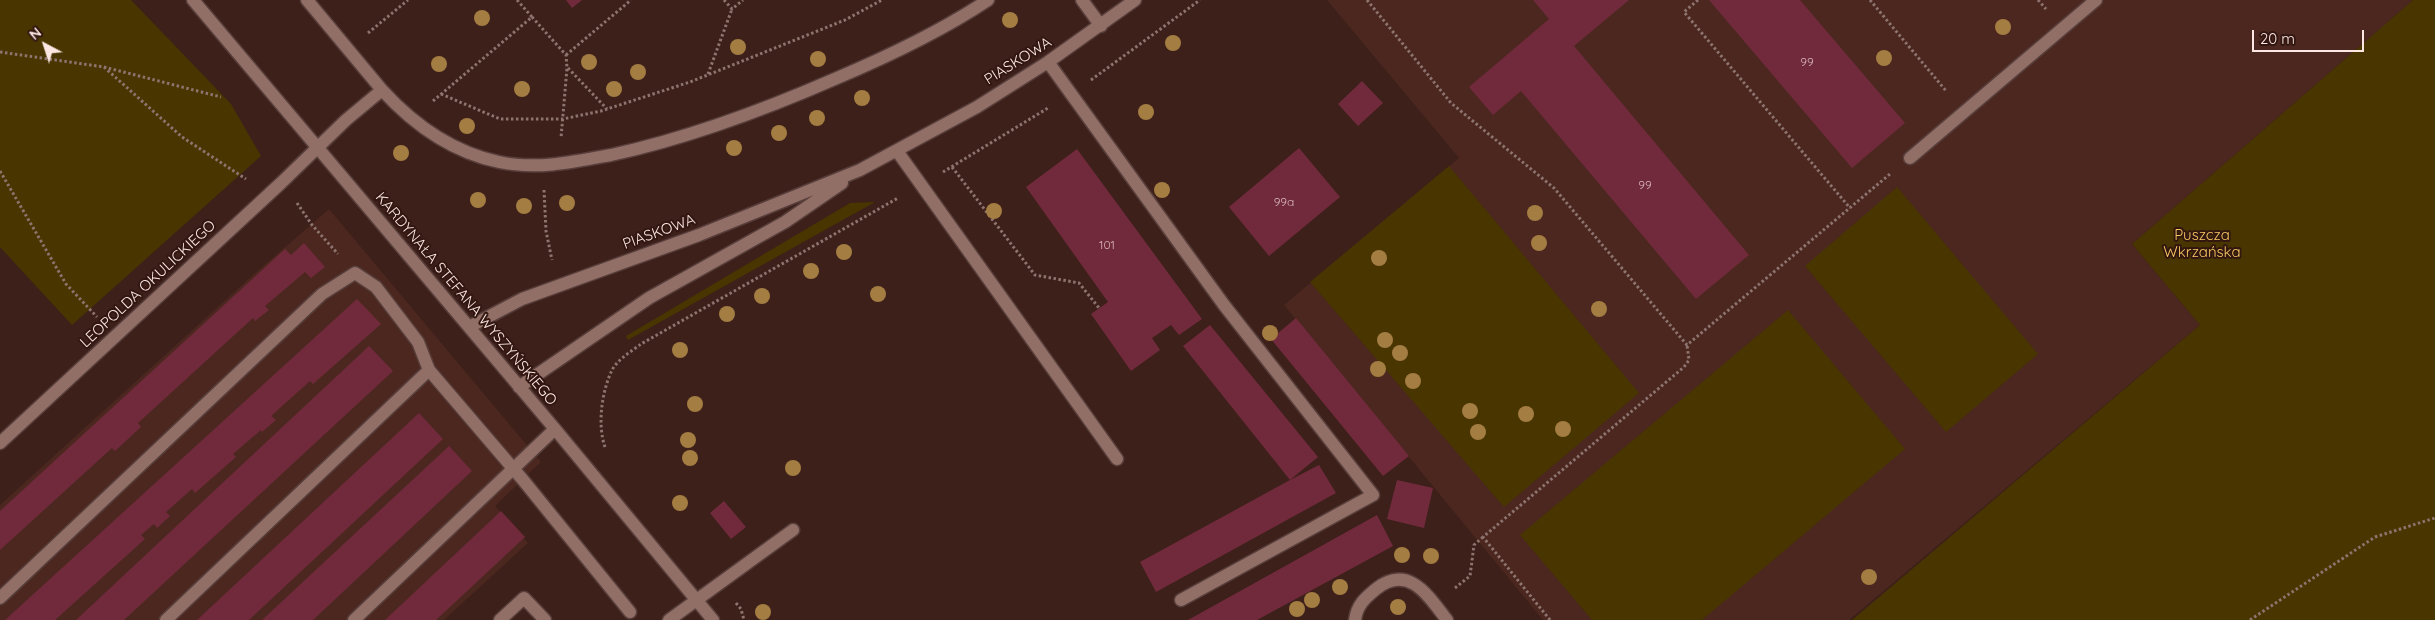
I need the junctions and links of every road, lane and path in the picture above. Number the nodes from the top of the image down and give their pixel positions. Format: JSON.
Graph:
{"nodes":[{"id":1,"x":193,"y":0,"type":"edge"},
{"id":2,"x":307,"y":0,"type":"edge"},
{"id":3,"x":408,"y":0,"type":"edge"},
{"id":4,"x":517,"y":0,"type":"edge"},
{"id":5,"x":631,"y":0,"type":"edge"},
{"id":6,"x":724,"y":0,"type":"edge"},
{"id":7,"x":743,"y":0,"type":"edge"},
{"id":8,"x":882,"y":0,"type":"edge"},
{"id":9,"x":988,"y":0,"type":"edge"},
{"id":10,"x":1082,"y":0,"type":"edge"},
{"id":11,"x":1135,"y":0,"type":"edge"},
{"id":12,"x":1367,"y":0,"type":"edge"},
{"id":13,"x":1698,"y":0,"type":"edge"},
{"id":14,"x":1870,"y":0,"type":"edge"},
{"id":15,"x":2096,"y":0,"type":"edge"},
{"id":16,"x":732,"y":9,"type":"junction"},
{"id":17,"x":532,"y":18,"type":"junction"},
{"id":18,"x":1101,"y":26,"type":"junction"},
{"id":19,"x":348,"y":49,"type":"junction"},
{"id":20,"x":0,"y":52,"type":"edge"},
{"id":21,"x":566,"y":55,"type":"junction"},
{"id":22,"x":1048,"y":62,"type":"junction"},
{"id":23,"x":104,"y":67,"type":"junction"},
{"id":24,"x":567,"y":68,"type":"junction"},
{"id":25,"x":708,"y":75,"type":"junction"},
{"id":26,"x":382,"y":90,"type":"junction"},
{"id":27,"x":441,"y":94,"type":"junction"},
{"id":28,"x":221,"y":97,"type":"dead end"},
{"id":29,"x":607,"y":109,"type":"junction"},
{"id":30,"x":1964,"y":112,"type":"junction"},
{"id":31,"x":563,"y":119,"type":"junction"},
{"id":32,"x":411,"y":120,"type":"junction"},
{"id":33,"x":317,"y":149,"type":"junction"},
{"id":34,"x":897,"y":151,"type":"junction"},
{"id":35,"x":1910,"y":158,"type":"joint"},
{"id":36,"x":558,"y":164,"type":"junction"},
{"id":37,"x":542,"y":166,"type":"junction"},
{"id":38,"x":952,"y":166,"type":"dead end"},
{"id":39,"x":860,"y":170,"type":"junction"},
{"id":40,"x":0,"y":171,"type":"edge"},
{"id":41,"x":248,"y":180,"type":"dead end"},
{"id":42,"x":281,"y":183,"type":"junction"},
{"id":43,"x":1850,"y":208,"type":"junction"},
{"id":44,"x":355,"y":273,"type":"junction"},
{"id":45,"x":562,"y":284,"type":"junction"},
{"id":46,"x":1099,"y":308,"type":"dead end"},
{"id":47,"x":469,"y":327,"type":"junction"},
{"id":48,"x":115,"y":336,"type":"junction"},
{"id":49,"x":1687,"y":345,"type":"junction"},
{"id":50,"x":612,"y":368,"type":"dead end"},
{"id":51,"x":429,"y":370,"type":"junction"},
{"id":52,"x":519,"y":387,"type":"junction"},
{"id":53,"x":555,"y":429,"type":"junction"},
{"id":54,"x":0,"y":443,"type":"edge"},
{"id":55,"x":610,"y":454,"type":"dead end"},
{"id":56,"x":1117,"y":459,"type":"dead end"},
{"id":57,"x":513,"y":469,"type":"junction"},
{"id":58,"x":2435,"y":518,"type":"edge"},
{"id":59,"x":793,"y":530,"type":"dead end"},
{"id":60,"x":1483,"y":538,"type":"junction"},
{"id":61,"x":1470,"y":576,"type":"dead end"},
{"id":62,"x":721,"y":584,"type":"junction"},
{"id":63,"x":0,"y":598,"type":"edge"},
{"id":64,"x":697,"y":600,"type":"junction"},
{"id":65,"x":1181,"y":600,"type":"dead end"},
{"id":66,"x":630,"y":612,"type":"dead end"},
{"id":67,"x":166,"y":620,"type":"edge"},
{"id":68,"x":354,"y":620,"type":"edge"},
{"id":69,"x":500,"y":620,"type":"edge"},
{"id":70,"x":545,"y":620,"type":"edge"},
{"id":71,"x":669,"y":620,"type":"edge"},
{"id":72,"x":712,"y":620,"type":"edge"},
{"id":73,"x":744,"y":620,"type":"edge"},
{"id":74,"x":1354,"y":620,"type":"edge"},
{"id":75,"x":1448,"y":620,"type":"edge"},
{"id":76,"x":1550,"y":620,"type":"edge"},
{"id":77,"x":2250,"y":620,"type":"edge"}],
"edges":[{"from":1,"to":33,"type":"street","name":"KARDYNAŁA STEFANA WYSZYŃSKIEGO"},
{"from":2,"to":19,"type":"street"},
{"from":3,"to":19,"type":"path"},
{"from":4,"to":17,"type":"path"},
{"from":5,"to":21,"type":"path"},
{"from":6,"to":16,"type":"path"},
{"from":7,"to":16,"type":"path"},
{"from":8,"to":25,"type":"path"},
{"from":9,"to":36,"type":"street"},
{"from":10,"to":18,"type":"street"},
{"from":11,"to":18,"type":"street","name":"PIASKOWA"},
{"from":12,"to":49,"type":"path"},
{"from":13,"to":43,"type":"path"},
{"from":14,"to":30,"type":"path"},
{"from":15,"to":30,"type":"street"},
{"from":16,"to":25,"type":"path"},
{"from":17,"to":21,"type":"path"},
{"from":17,"to":27,"type":"path"},
{"from":18,"to":22,"type":"street","name":"PIASKOWA"},
{"from":19,"to":26,"type":"street"},
{"from":20,"to":23,"type":"path"},
{"from":21,"to":24,"type":"path"},
{"from":22,"to":34,"type":"street","name":"PIASKOWA"},
{"from":22,"to":65,"type":"street"},
{"from":23,"to":28,"type":"path"},
{"from":23,"to":41,"type":"path"},
{"from":24,"to":29,"type":"path"},
{"from":24,"to":31,"type":"path"},
{"from":25,"to":29,"type":"path"},
{"from":26,"to":32,"type":"street"},
{"from":26,"to":33,"type":"street","name":"LEOPOLDA OKULICKIEGO"},
{"from":27,"to":31,"type":"path"},
{"from":27,"to":32,"type":"path"},
{"from":29,"to":31,"type":"path"},
{"from":30,"to":35,"type":"street"},
{"from":31,"to":36,"type":"path"},
{"from":32,"to":37,"type":"street"},
{"from":33,"to":42,"type":"street","name":"LEOPOLDA OKULICKIEGO"},
{"from":33,"to":47,"type":"street","name":"KARDYNAŁA STEFANA WYSZYŃSKIEGO"},
{"from":34,"to":39,"type":"street","name":"PIASKOWA"},
{"from":34,"to":56,"type":"street"},
{"from":35,"to":43,"type":"path"},
{"from":36,"to":37,"type":"street"},
{"from":37,"to":45,"type":"path"},
{"from":38,"to":46,"type":"path"},
{"from":39,"to":45,"type":"street","name":"PIASKOWA"},
{"from":39,"to":52,"type":"street","name":"PIASKOWA"},
{"from":40,"to":48,"type":"path"},
{"from":42,"to":44,"type":"path"},
{"from":42,"to":48,"type":"street","name":"LEOPOLDA OKULICKIEGO"},
{"from":43,"to":49,"type":"path"},
{"from":44,"to":51,"type":"street"},
{"from":44,"to":63,"type":"street"},
{"from":45,"to":47,"type":"street","name":"PIASKOWA"},
{"from":47,"to":52,"type":"street","name":"KARDYNAŁA STEFANA WYSZYŃSKIEGO"},
{"from":48,"to":54,"type":"street","name":"LEOPOLDA OKULICKIEGO"},
{"from":49,"to":60,"type":"path"},
{"from":50,"to":55,"type":"path"},
{"from":51,"to":57,"type":"street"},
{"from":51,"to":67,"type":"street"},
{"from":52,"to":53,"type":"street","name":"KARDYNAŁA STEFANA WYSZYŃSKIEGO"},
{"from":53,"to":57,"type":"street"},
{"from":53,"to":64,"type":"street","name":"KARDYNAŁA STEFANA WYSZYŃSKIEGO"},
{"from":57,"to":66,"type":"street"},
{"from":57,"to":68,"type":"street"},
{"from":58,"to":77,"type":"path"},
{"from":59,"to":62,"type":"street"},
{"from":60,"to":61,"type":"path"},
{"from":60,"to":76,"type":"path"},
{"from":62,"to":64,"type":"street"},
{"from":62,"to":73,"type":"path"},
{"from":64,"to":71,"type":"street"},
{"from":64,"to":72,"type":"street","name":"KARDYNAŁA STEFANA WYSZYŃSKIEGO"},
{"from":69,"to":70,"type":"street"},
{"from":74,"to":75,"type":"street"}]}
